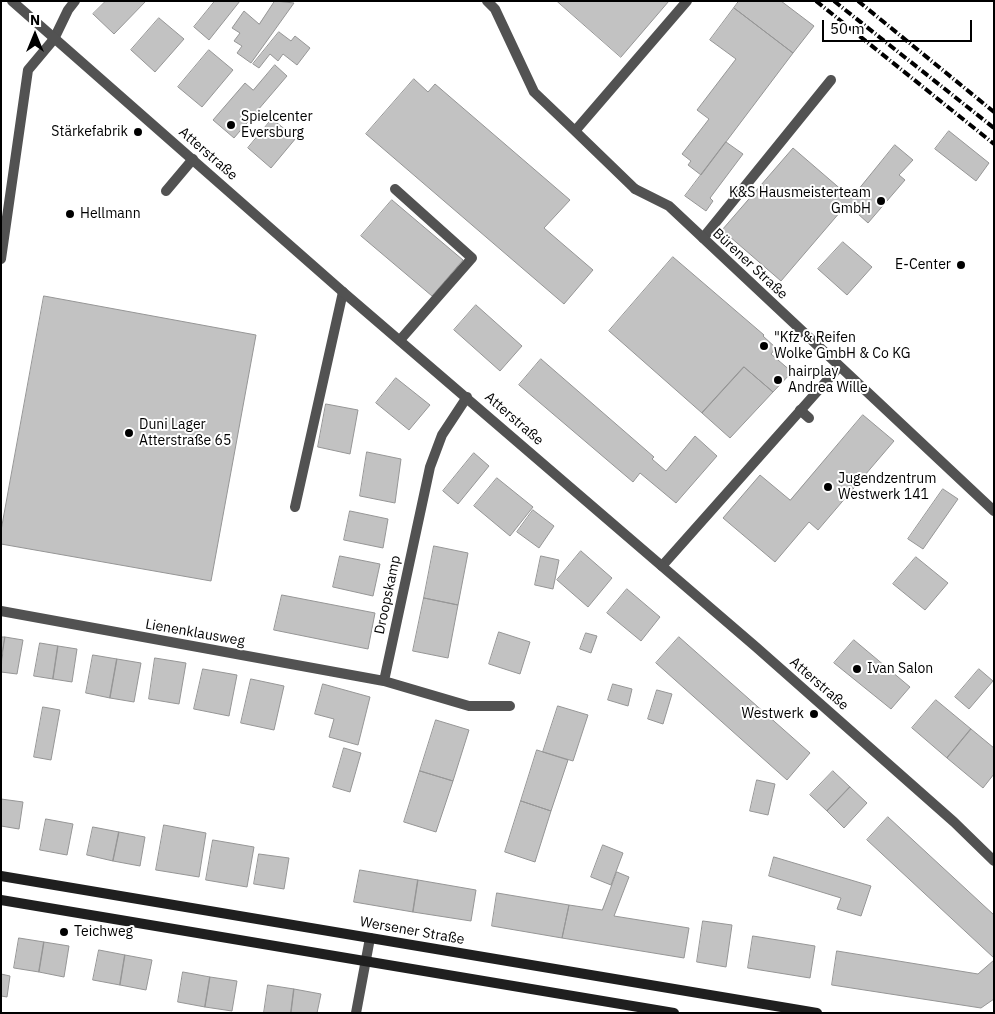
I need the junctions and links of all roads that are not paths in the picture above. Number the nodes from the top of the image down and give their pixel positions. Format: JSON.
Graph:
{"nodes":[{"id":1,"x":12,"y":1,"type":"edge"},
{"id":2,"x":76,"y":1,"type":"edge"},
{"id":3,"x":488,"y":1,"type":"edge"},
{"id":4,"x":687,"y":1,"type":"edge"},
{"id":5,"x":54,"y":38,"type":"junction"},
{"id":6,"x":831,"y":80,"type":"dead end"},
{"id":7,"x":575,"y":131,"type":"junction"},
{"id":8,"x":193,"y":159,"type":"junction"},
{"id":9,"x":394,"y":189,"type":"dead end"},
{"id":10,"x":166,"y":191,"type":"dead end"},
{"id":11,"x":703,"y":238,"type":"junction"},
{"id":12,"x":1,"y":259,"type":"edge"},
{"id":13,"x":343,"y":292,"type":"junction"},
{"id":14,"x":400,"y":340,"type":"junction"},
{"id":15,"x":839,"y":367,"type":"junction"},
{"id":16,"x":467,"y":397,"type":"junction"},
{"id":17,"x":800,"y":410,"type":"junction"},
{"id":18,"x":809,"y":418,"type":"dead end"},
{"id":19,"x":295,"y":507,"type":"dead end"},
{"id":20,"x":994,"y":511,"type":"edge"},
{"id":21,"x":662,"y":566,"type":"junction"},
{"id":22,"x":1,"y":612,"type":"edge"},
{"id":23,"x":384,"y":681,"type":"junction"},
{"id":24,"x":510,"y":706,"type":"dead end"},
{"id":25,"x":994,"y":860,"type":"edge"},
{"id":26,"x":1,"y":876,"type":"edge"},
{"id":27,"x":1,"y":900,"type":"edge"},
{"id":28,"x":370,"y":938,"type":"junction"},
{"id":29,"x":366,"y":960,"type":"junction"},
{"id":30,"x":356,"y":1013,"type":"edge"},
{"id":31,"x":674,"y":1013,"type":"edge"},
{"id":32,"x":817,"y":1013,"type":"edge"}],
"edges":[{"from":1,"to":5,"type":"street","name":"Atterstraße"},
{"from":2,"to":5,"type":"street"},
{"from":3,"to":7,"type":"street","name":"Bürener Straße"},
{"from":4,"to":7,"type":"street"},
{"from":5,"to":8,"type":"street","name":"Atterstraße"},
{"from":5,"to":12,"type":"street"},
{"from":6,"to":11,"type":"street"},
{"from":7,"to":11,"type":"street","name":"Bürener Straße"},
{"from":8,"to":10,"type":"street"},
{"from":8,"to":13,"type":"street","name":"Atterstraße"},
{"from":9,"to":14,"type":"street"},
{"from":11,"to":15,"type":"street","name":"Bürener Straße"},
{"from":13,"to":14,"type":"street","name":"Atterstraße"},
{"from":13,"to":19,"type":"street"},
{"from":14,"to":16,"type":"street","name":"Atterstraße"},
{"from":15,"to":17,"type":"street"},
{"from":15,"to":20,"type":"street","name":"Bürener Straße"},
{"from":16,"to":21,"type":"street","name":"Atterstraße"},
{"from":16,"to":23,"type":"street","name":"Droopskamp"},
{"from":17,"to":18,"type":"street"},
{"from":17,"to":21,"type":"street"},
{"from":21,"to":25,"type":"street","name":"Atterstraße"},
{"from":22,"to":23,"type":"street","name":"Lienenklausweg"},
{"from":23,"to":24,"type":"street"},
{"from":26,"to":28,"type":"main road","name":"Wersener Straße"},
{"from":27,"to":29,"type":"main road"},
{"from":28,"to":29,"type":"street"},
{"from":28,"to":32,"type":"main road","name":"Wersener Straße"},
{"from":29,"to":30,"type":"street"},
{"from":29,"to":31,"type":"main road"}]}
